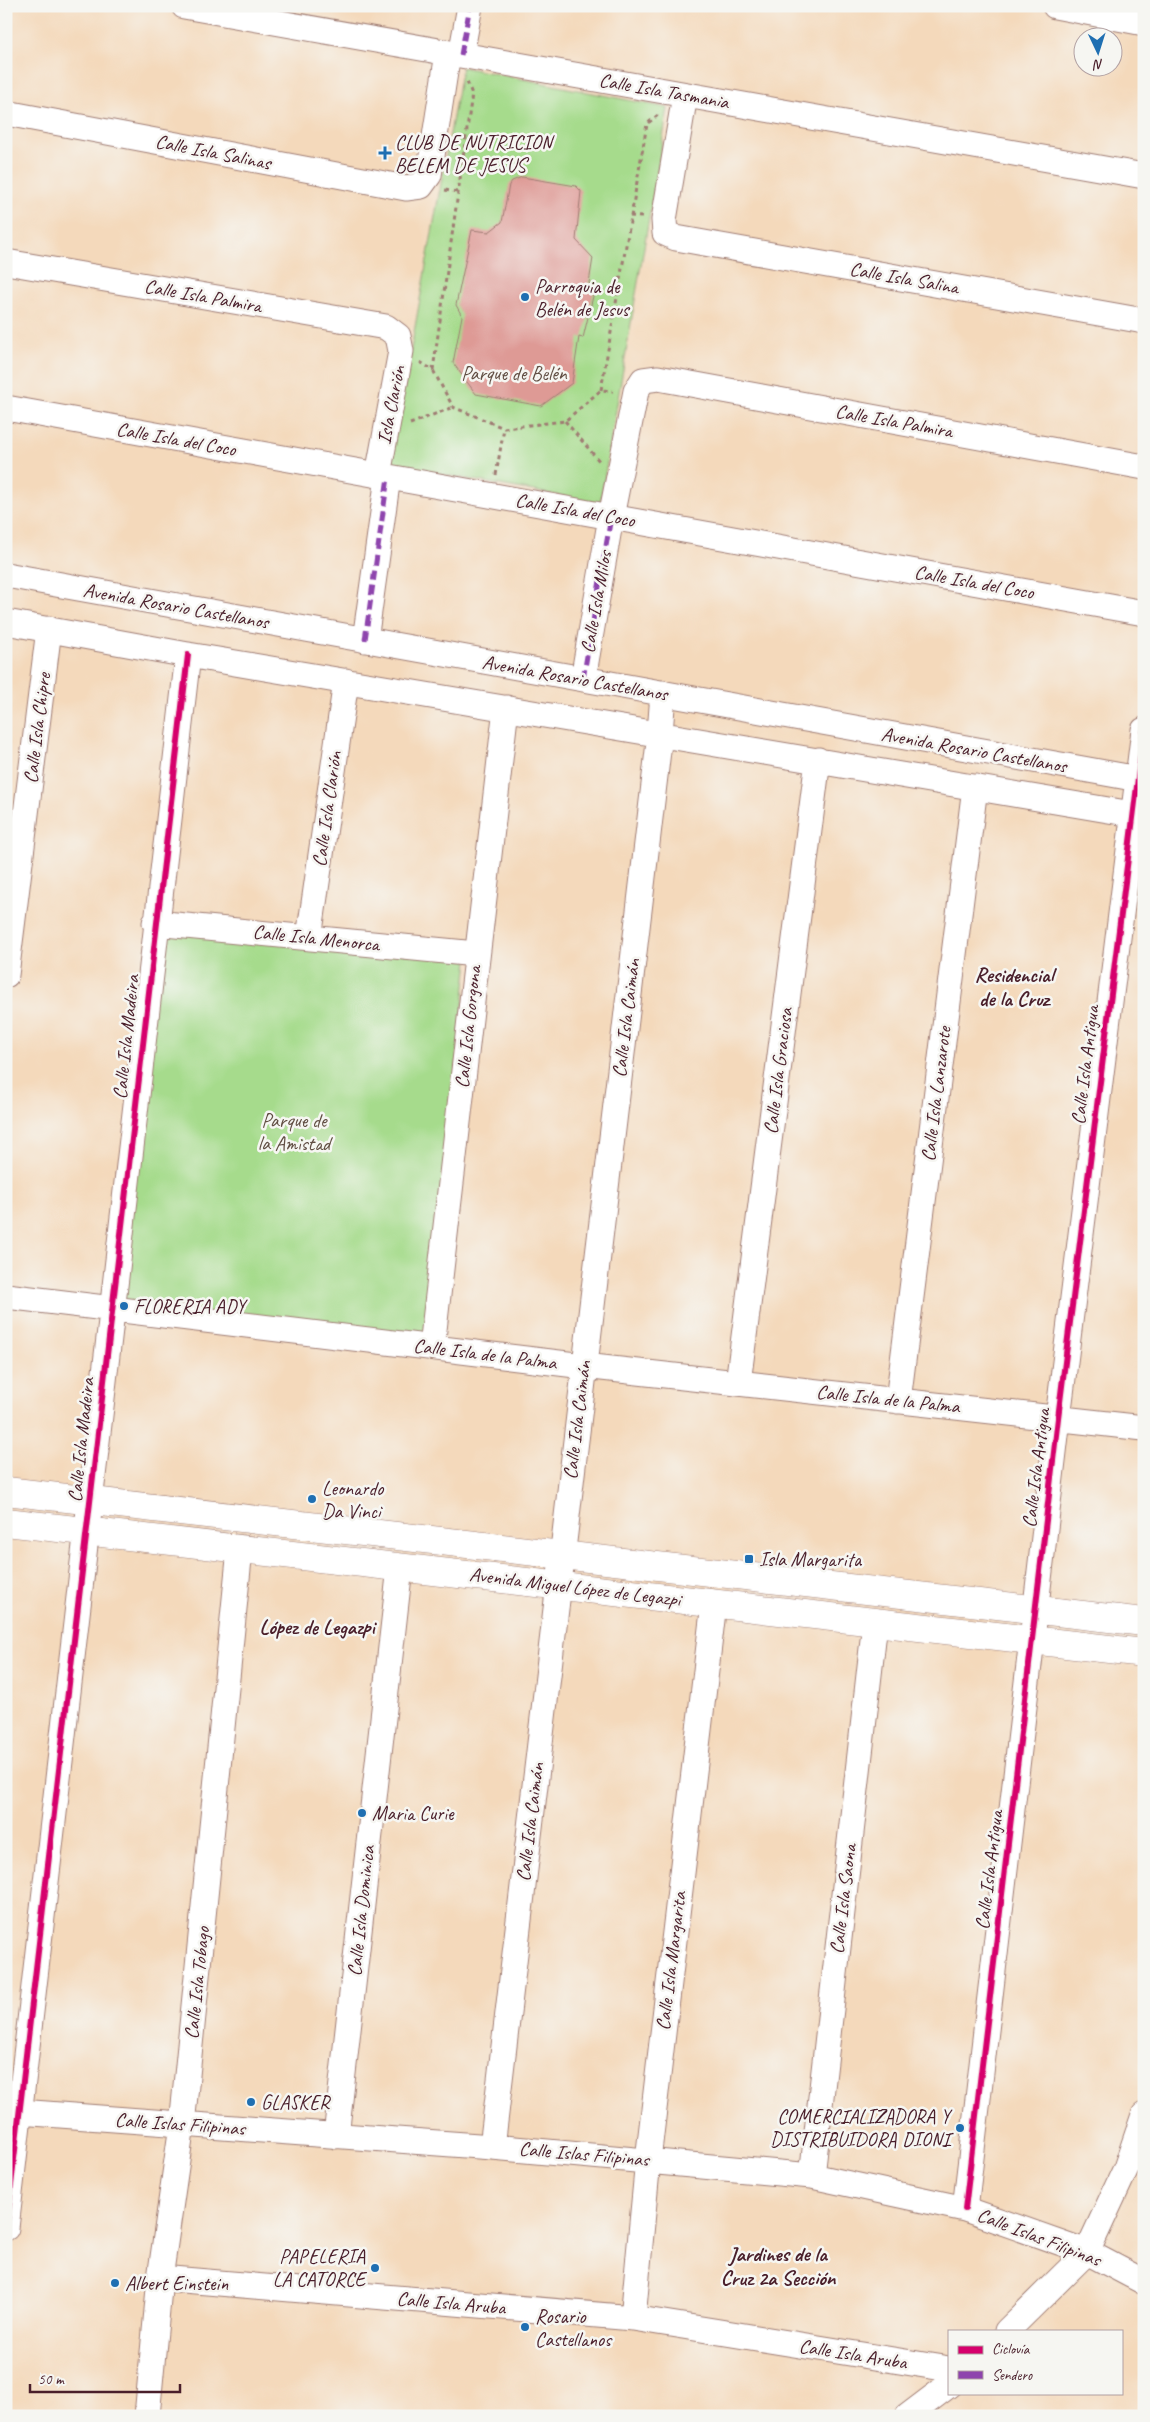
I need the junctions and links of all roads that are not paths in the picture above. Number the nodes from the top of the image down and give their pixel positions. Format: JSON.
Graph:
{"nodes":[{"id":1,"x":184,"y":6,"type":"edge"},
{"id":2,"x":470,"y":6,"type":"edge"},
{"id":3,"x":1055,"y":6,"type":"edge"},
{"id":4,"x":1144,"y":23,"type":"edge"},
{"id":5,"x":455,"y":54,"type":"junction"},
{"id":6,"x":686,"y":95,"type":"junction"},
{"id":7,"x":6,"y":113,"type":"edge"},
{"id":8,"x":1144,"y":176,"type":"edge"},
{"id":9,"x":6,"y":262,"type":"edge"},
{"id":10,"x":1144,"y":321,"type":"edge"},
{"id":11,"x":399,"y":343,"type":"joint"},
{"id":12,"x":640,"y":386,"type":"joint"},
{"id":13,"x":6,"y":408,"type":"edge"},
{"id":14,"x":1144,"y":467,"type":"edge"},
{"id":15,"x":383,"y":476,"type":"junction"},
{"id":16,"x":611,"y":517,"type":"junction"},
{"id":17,"x":6,"y":575,"type":"edge"},
{"id":18,"x":1144,"y":613,"type":"edge"},
{"id":19,"x":6,"y":622,"type":"edge"},
{"id":20,"x":49,"y":629,"type":"junction"},
{"id":21,"x":365,"y":640,"type":"junction"},
{"id":22,"x":188,"y":655,"type":"junction"},
{"id":23,"x":583,"y":679,"type":"junction"},
{"id":24,"x":346,"y":681,"type":"junction"},
{"id":25,"x":662,"y":693,"type":"junction"},
{"id":26,"x":506,"y":708,"type":"junction"},
{"id":27,"x":1144,"y":730,"type":"edge"},
{"id":28,"x":660,"y":734,"type":"junction"},
{"id":29,"x":818,"y":760,"type":"junction"},
{"id":30,"x":1140,"y":780,"type":"edge"},
{"id":31,"x":975,"y":787,"type":"junction"},
{"id":32,"x":1138,"y":814,"type":"edge"},
{"id":33,"x":155,"y":923,"type":"junction"},
{"id":34,"x":309,"y":938,"type":"junction"},
{"id":35,"x":476,"y":954,"type":"junction"},
{"id":36,"x":6,"y":975,"type":"edge"},
{"id":37,"x":6,"y":1296,"type":"edge"},
{"id":38,"x":112,"y":1309,"type":"junction"},
{"id":39,"x":432,"y":1347,"type":"junction"},
{"id":40,"x":584,"y":1366,"type":"junction"},
{"id":41,"x":738,"y":1383,"type":"junction"},
{"id":42,"x":898,"y":1400,"type":"junction"},
{"id":43,"x":1058,"y":1418,"type":"junction"},
{"id":44,"x":1144,"y":1428,"type":"edge"},
{"id":45,"x":6,"y":1491,"type":"edge"},
{"id":46,"x":91,"y":1501,"type":"junction"},
{"id":47,"x":6,"y":1522,"type":"edge"},
{"id":48,"x":87,"y":1531,"type":"junction"},
{"id":49,"x":240,"y":1549,"type":"junction"},
{"id":50,"x":562,"y":1555,"type":"junction"},
{"id":51,"x":400,"y":1567,"type":"junction"},
{"id":52,"x":558,"y":1585,"type":"junction"},
{"id":53,"x":714,"y":1603,"type":"junction"},
{"id":54,"x":1036,"y":1609,"type":"junction"},
{"id":55,"x":875,"y":1622,"type":"junction"},
{"id":56,"x":1144,"y":1622,"type":"edge"},
{"id":57,"x":1032,"y":1640,"type":"junction"},
{"id":58,"x":1144,"y":1653,"type":"edge"},
{"id":59,"x":13,"y":2111,"type":"edge"},
{"id":60,"x":1144,"y":2115,"type":"edge"},
{"id":61,"x":182,"y":2125,"type":"junction"},
{"id":62,"x":336,"y":2136,"type":"junction"},
{"id":63,"x":492,"y":2147,"type":"junction"},
{"id":64,"x":648,"y":2160,"type":"junction"},
{"id":65,"x":812,"y":2176,"type":"junction"},
{"id":66,"x":965,"y":2209,"type":"junction"},
{"id":67,"x":6,"y":2228,"type":"edge"},
{"id":68,"x":1088,"y":2252,"type":"junction"},
{"id":69,"x":160,"y":2278,"type":"junction"},
{"id":70,"x":1144,"y":2282,"type":"edge"},
{"id":71,"x":633,"y":2318,"type":"junction"},
{"id":72,"x":1008,"y":2330,"type":"edge"},
{"id":73,"x":948,"y":2369,"type":"edge"},
{"id":74,"x":948,"y":2386,"type":"edge"},
{"id":75,"x":147,"y":2416,"type":"edge"},
{"id":76,"x":908,"y":2416,"type":"edge"}],
"edges":[{"from":1,"to":5,"type":"street","name":"Calle Isla Tasmania"},
{"from":2,"to":5,"type":"street"},
{"from":3,"to":4,"type":"street"},
{"from":5,"to":6,"type":"street","name":"Calle Isla Tasmania"},
{"from":5,"to":7,"type":"street","name":"Calle Isla Salinas"},
{"from":6,"to":8,"type":"street","name":"Calle Isla Tasmania"},
{"from":6,"to":10,"type":"street","name":"Calle Isla Salina"},
{"from":9,"to":11,"type":"street","name":"Calle Isla Palmira"},
{"from":11,"to":15,"type":"street","name":"Isla Clarión"},
{"from":12,"to":14,"type":"street","name":"Calle Isla Palmira"},
{"from":12,"to":16,"type":"street","name":"Calle Isla Milos"},
{"from":13,"to":15,"type":"street","name":"Calle Isla del Coco"},
{"from":15,"to":16,"type":"street","name":"Calle Isla del Coco"},
{"from":15,"to":21,"type":"street","name":"Isla Clarión"},
{"from":16,"to":18,"type":"street","name":"Calle Isla del Coco"},
{"from":16,"to":23,"type":"street","name":"Calle Isla Milos"},
{"from":17,"to":21,"type":"street","name":"Avenida Rosario Castellanos"},
{"from":19,"to":20,"type":"street","name":"Avenida Rosario Castellanos"},
{"from":20,"to":22,"type":"street","name":"Avenida Rosario Castellanos"},
{"from":20,"to":36,"type":"street","name":"Calle Isla Chipre"},
{"from":21,"to":23,"type":"street","name":"Avenida Rosario Castellanos"},
{"from":22,"to":24,"type":"street","name":"Avenida Rosario Castellanos"},
{"from":22,"to":33,"type":"street","name":"Calle Isla Madeira"},
{"from":23,"to":25,"type":"street","name":"Avenida Rosario Castellanos"},
{"from":24,"to":26,"type":"street","name":"Avenida Rosario Castellanos"},
{"from":24,"to":34,"type":"street","name":"Calle Isla Clarión"},
{"from":25,"to":28,"type":"street","name":"Calle Isla Caimán"},
{"from":25,"to":30,"type":"street","name":"Avenida Rosario Castellanos"},
{"from":26,"to":28,"type":"street","name":"Avenida Rosario Castellanos"},
{"from":26,"to":35,"type":"street","name":"Calle Isla Gorgona"},
{"from":27,"to":30,"type":"street","name":"Calle Isla Antigua"},
{"from":28,"to":29,"type":"street","name":"Avenida Rosario Castellanos"},
{"from":28,"to":40,"type":"street","name":"Calle Isla Caimán"},
{"from":29,"to":31,"type":"street","name":"Avenida Rosario Castellanos"},
{"from":29,"to":41,"type":"street","name":"Calle Isla Graciosa"},
{"from":30,"to":32,"type":"street","name":"Calle Isla Antigua"},
{"from":31,"to":32,"type":"street","name":"Avenida Rosario Castellanos"},
{"from":31,"to":42,"type":"street","name":"Calle Isla Lanzarote"},
{"from":32,"to":43,"type":"street","name":"Calle Isla Antigua"},
{"from":33,"to":34,"type":"street","name":"Calle Isla Menorca"},
{"from":33,"to":38,"type":"street","name":"Calle Isla Madeira"},
{"from":34,"to":35,"type":"street","name":"Calle Isla Menorca"},
{"from":35,"to":39,"type":"street","name":"Calle Isla Gorgona"},
{"from":37,"to":38,"type":"street","name":"Calle Isla de la Palma"},
{"from":38,"to":39,"type":"street","name":"Calle Isla de la Palma"},
{"from":38,"to":46,"type":"street","name":"Calle Isla Madeira"},
{"from":39,"to":40,"type":"street","name":"Calle Isla de la Palma"},
{"from":40,"to":41,"type":"street","name":"Calle Isla de la Palma"},
{"from":40,"to":50,"type":"street","name":"Calle Isla Caimán"},
{"from":41,"to":42,"type":"street","name":"Calle Isla de la Palma"},
{"from":42,"to":43,"type":"street","name":"Calle Isla de la Palma"},
{"from":43,"to":44,"type":"street","name":"Calle Isla de la Palma"},
{"from":43,"to":54,"type":"street","name":"Calle Isla Antigua"},
{"from":45,"to":46,"type":"main road","name":"Avenida Miguel López de Legazpi"},
{"from":46,"to":48,"type":"street","name":"Calle Isla Madeira"},
{"from":46,"to":50,"type":"main road","name":"Avenida Miguel López de Legazpi"},
{"from":47,"to":48,"type":"main road","name":"Avenida Miguel López de Legazpi"},
{"from":48,"to":49,"type":"main road","name":"Avenida Miguel López de Legazpi"},
{"from":48,"to":59,"type":"street","name":"Calle Isla Madeira"},
{"from":49,"to":51,"type":"main road","name":"Avenida Miguel López de Legazpi"},
{"from":49,"to":61,"type":"street","name":"Calle Isla Tobago"},
{"from":50,"to":52,"type":"street","name":"Calle Isla Caimán"},
{"from":50,"to":54,"type":"main road","name":"Avenida Miguel López de Legazpi"},
{"from":51,"to":52,"type":"main road","name":"Avenida Miguel López de Legazpi"},
{"from":51,"to":62,"type":"street","name":"Calle Isla Dominica"},
{"from":52,"to":53,"type":"main road","name":"Avenida Miguel López de Legazpi"},
{"from":52,"to":63,"type":"street","name":"Calle Isla Caimán"},
{"from":53,"to":55,"type":"main road","name":"Avenida Miguel López de Legazpi"},
{"from":53,"to":64,"type":"street","name":"Calle Isla Margarita"},
{"from":54,"to":56,"type":"main road","name":"Avenida Miguel López de Legazpi"},
{"from":54,"to":57,"type":"street","name":"Calle Isla Antigua"},
{"from":55,"to":57,"type":"main road","name":"Avenida Miguel López de Legazpi"},
{"from":55,"to":65,"type":"street","name":"Calle Isla Saona"},
{"from":57,"to":58,"type":"main road","name":"Avenida Miguel López de Legazpi"},
{"from":57,"to":66,"type":"street","name":"Calle Isla Antigua"},
{"from":59,"to":61,"type":"street","name":"Calle Islas Filipinas"},
{"from":59,"to":67,"type":"street","name":"Calle Isla Madeira"},
{"from":60,"to":68,"type":"street"},
{"from":61,"to":62,"type":"street","name":"Calle Islas Filipinas"},
{"from":61,"to":69,"type":"street","name":"Calle Isla Tobago"},
{"from":62,"to":63,"type":"street","name":"Calle Islas Filipinas"},
{"from":63,"to":64,"type":"street","name":"Calle Islas Filipinas"},
{"from":64,"to":65,"type":"street","name":"Calle Islas Filipinas"},
{"from":64,"to":71,"type":"street","name":"Calle Isla Margarita"},
{"from":65,"to":66,"type":"street","name":"Calle Islas Filipinas"},
{"from":66,"to":68,"type":"street","name":"Calle Islas Filipinas"},
{"from":68,"to":70,"type":"street","name":"Calle Islas Filipinas"},
{"from":68,"to":72,"type":"street"},
{"from":69,"to":71,"type":"street","name":"Calle Isla Aruba"},
{"from":69,"to":75,"type":"street","name":"Calle Isla Tobago"},
{"from":71,"to":73,"type":"street","name":"Calle Isla Aruba"},
{"from":74,"to":76,"type":"street"}]}
